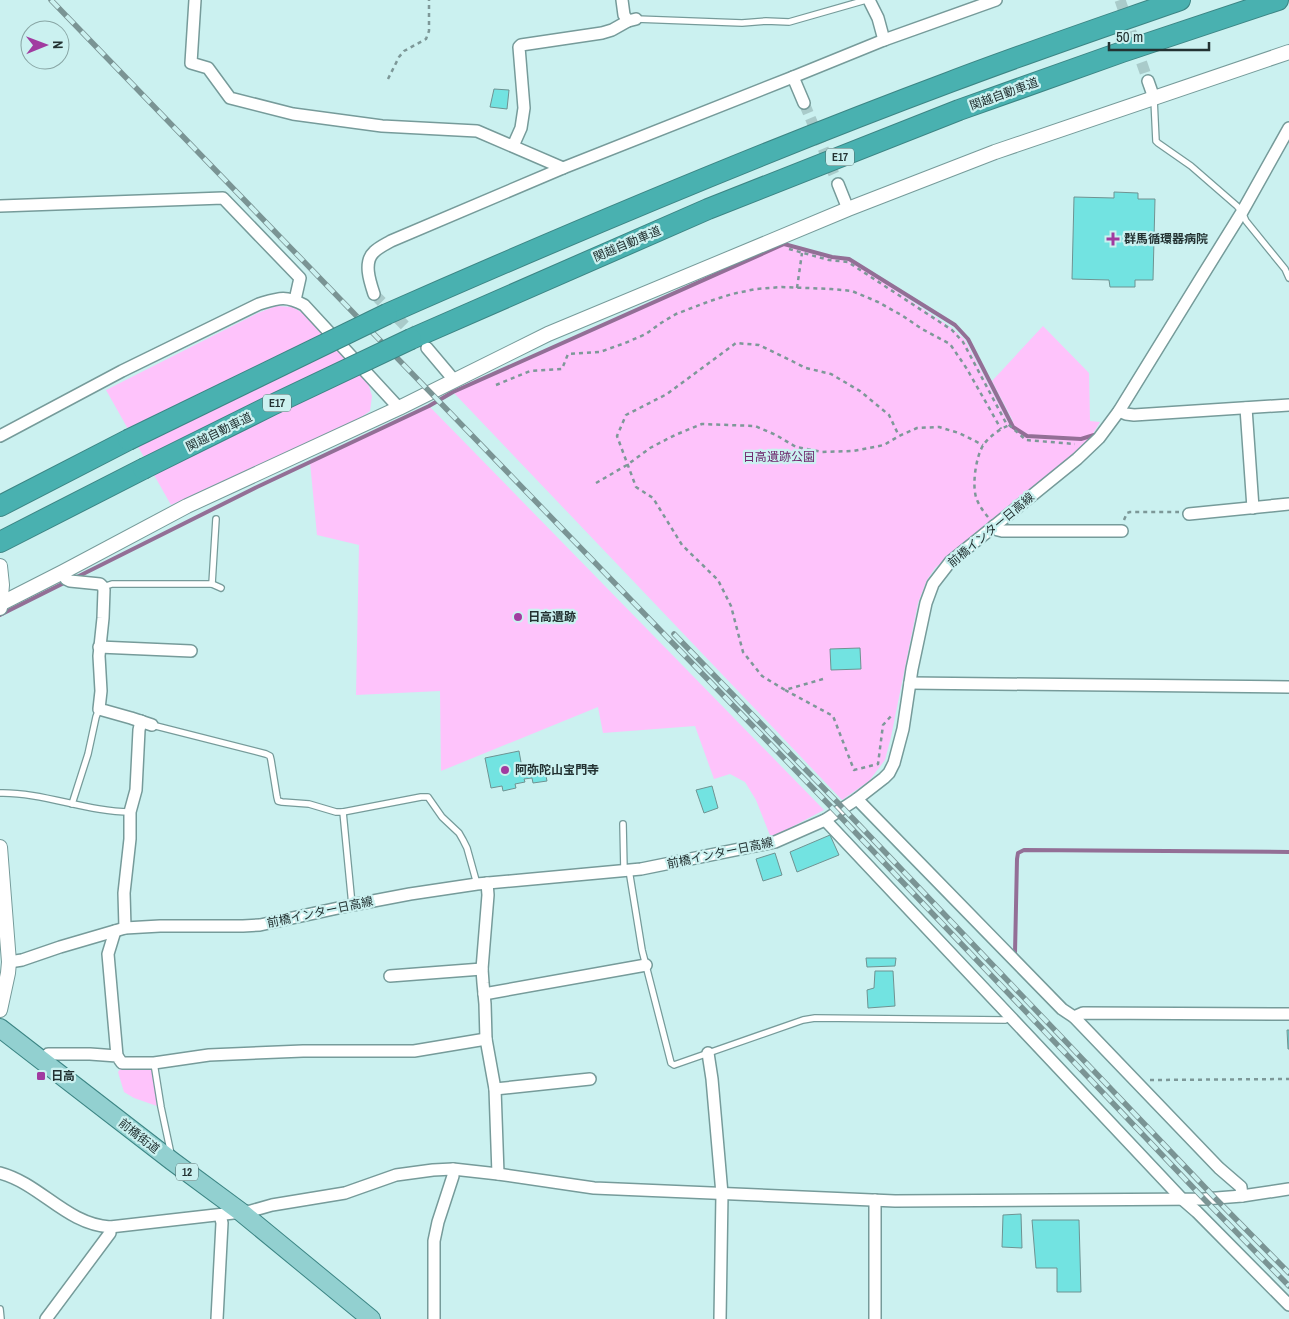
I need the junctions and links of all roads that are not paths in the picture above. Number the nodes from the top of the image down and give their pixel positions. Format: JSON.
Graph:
{"nodes":[{"id":1,"x":195,"y":0,"type":"edge"},
{"id":2,"x":622,"y":0,"type":"edge"},
{"id":3,"x":868,"y":0,"type":"edge"},
{"id":4,"x":996,"y":0,"type":"edge"},
{"id":5,"x":1180,"y":0,"type":"edge"},
{"id":6,"x":1278,"y":0,"type":"edge"},
{"id":7,"x":632,"y":20,"type":"junction"},
{"id":8,"x":884,"y":40,"type":"junction"},
{"id":9,"x":1289,"y":52,"type":"edge"},
{"id":10,"x":793,"y":77,"type":"junction"},
{"id":11,"x":1148,"y":81,"type":"tunnel mouth"},
{"id":12,"x":1154,"y":98,"type":"junction"},
{"id":13,"x":804,"y":103,"type":"tunnel mouth"},
{"id":14,"x":1289,"y":128,"type":"edge"},
{"id":15,"x":513,"y":146,"type":"junction"},
{"id":16,"x":563,"y":168,"type":"junction"},
{"id":17,"x":838,"y":184,"type":"tunnel mouth"},
{"id":18,"x":0,"y":206,"type":"edge"},
{"id":19,"x":848,"y":209,"type":"junction"},
{"id":20,"x":1242,"y":212,"type":"junction"},
{"id":21,"x":1289,"y":278,"type":"edge"},
{"id":22,"x":374,"y":294,"type":"tunnel mouth"},
{"id":23,"x":295,"y":300,"type":"junction"},
{"id":24,"x":419,"y":343,"type":"junction"},
{"id":25,"x":454,"y":380,"type":"junction"},
{"id":26,"x":1289,"y":405,"type":"edge"},
{"id":27,"x":399,"y":408,"type":"junction"},
{"id":28,"x":1246,"y":408,"type":"junction"},
{"id":29,"x":1119,"y":411,"type":"junction"},
{"id":30,"x":0,"y":436,"type":"edge"},
{"id":31,"x":1289,"y":504,"type":"edge"},
{"id":32,"x":0,"y":506,"type":"edge"},
{"id":33,"x":1253,"y":508,"type":"junction"},
{"id":34,"x":1189,"y":514,"type":"road end"},
{"id":35,"x":216,"y":519,"type":"dead end"},
{"id":36,"x":991,"y":522,"type":"junction"},
{"id":37,"x":1122,"y":531,"type":"road end"},
{"id":38,"x":0,"y":542,"type":"edge"},
{"id":39,"x":0,"y":566,"type":"edge"},
{"id":40,"x":63,"y":572,"type":"junction"},
{"id":41,"x":212,"y":584,"type":"junction"},
{"id":42,"x":103,"y":587,"type":"junction"},
{"id":43,"x":221,"y":588,"type":"dead end"},
{"id":44,"x":0,"y":605,"type":"edge"},
{"id":45,"x":99,"y":647,"type":"junction"},
{"id":46,"x":190,"y":651,"type":"dead end"},
{"id":47,"x":910,"y":683,"type":"junction"},
{"id":48,"x":1289,"y":687,"type":"edge"},
{"id":49,"x":99,"y":709,"type":"junction"},
{"id":50,"x":147,"y":723,"type":"junction"},
{"id":51,"x":0,"y":793,"type":"edge"},
{"id":52,"x":857,"y":798,"type":"junction"},
{"id":53,"x":72,"y":804,"type":"junction"},
{"id":54,"x":130,"y":812,"type":"junction"},
{"id":55,"x":343,"y":812,"type":"junction"},
{"id":56,"x":825,"y":820,"type":"junction"},
{"id":57,"x":623,"y":824,"type":"dead end"},
{"id":58,"x":0,"y":847,"type":"edge"},
{"id":59,"x":627,"y":870,"type":"junction"},
{"id":60,"x":482,"y":883,"type":"junction"},
{"id":61,"x":352,"y":905,"type":"junction"},
{"id":62,"x":120,"y":930,"type":"junction"},
{"id":63,"x":646,"y":965,"type":"junction"},
{"id":64,"x":6,"y":969,"type":"junction"},
{"id":65,"x":482,"y":969,"type":"junction"},
{"id":66,"x":390,"y":976,"type":"dead end"},
{"id":67,"x":484,"y":994,"type":"junction"},
{"id":68,"x":0,"y":1010,"type":"edge"},
{"id":69,"x":1289,"y":1014,"type":"edge"},
{"id":70,"x":1012,"y":1017,"type":"junction"},
{"id":71,"x":1074,"y":1017,"type":"junction"},
{"id":72,"x":0,"y":1028,"type":"edge"},
{"id":73,"x":486,"y":1039,"type":"junction"},
{"id":74,"x":708,"y":1053,"type":"junction"},
{"id":75,"x":117,"y":1056,"type":"junction"},
{"id":76,"x":42,"y":1061,"type":"junction"},
{"id":77,"x":154,"y":1063,"type":"junction"},
{"id":78,"x":590,"y":1080,"type":"dead end"},
{"id":79,"x":495,"y":1089,"type":"junction"},
{"id":80,"x":172,"y":1161,"type":"junction"},
{"id":81,"x":454,"y":1169,"type":"junction"},
{"id":82,"x":0,"y":1173,"type":"edge"},
{"id":83,"x":498,"y":1174,"type":"junction"},
{"id":84,"x":1289,"y":1189,"type":"edge"},
{"id":85,"x":722,"y":1194,"type":"junction"},
{"id":86,"x":1242,"y":1196,"type":"junction"},
{"id":87,"x":1182,"y":1199,"type":"junction"},
{"id":88,"x":875,"y":1200,"type":"junction"},
{"id":89,"x":241,"y":1212,"type":"junction"},
{"id":90,"x":220,"y":1215,"type":"junction"},
{"id":91,"x":110,"y":1227,"type":"junction"},
{"id":92,"x":1289,"y":1305,"type":"edge"},
{"id":93,"x":0,"y":1309,"type":"edge"},
{"id":94,"x":1,"y":1319,"type":"edge"},
{"id":95,"x":46,"y":1319,"type":"edge"},
{"id":96,"x":217,"y":1319,"type":"edge"},
{"id":97,"x":371,"y":1319,"type":"edge"},
{"id":98,"x":434,"y":1319,"type":"edge"},
{"id":99,"x":720,"y":1319,"type":"edge"},
{"id":100,"x":875,"y":1319,"type":"edge"}],
"edges":[{"from":1,"to":15,"type":"street"},
{"from":2,"to":7,"type":"street"},
{"from":3,"to":7,"type":"lane"},
{"from":3,"to":8,"type":"street"},
{"from":4,"to":8,"type":"street"},
{"from":5,"to":32,"type":"highway","number":"E17","bridge":true},
{"from":6,"to":24,"type":"highway","name":"関越自動車道","number":"E17"},
{"from":7,"to":15,"type":"street"},
{"from":8,"to":10,"type":"street"},
{"from":9,"to":12,"type":"street"},
{"from":10,"to":13,"type":"street"},
{"from":10,"to":16,"type":"street"},
{"from":11,"to":12,"type":"street"},
{"from":12,"to":19,"type":"street"},
{"from":12,"to":20,"type":"lane"},
{"from":14,"to":20,"type":"street","name":"前橋インター日高線"},
{"from":15,"to":16,"type":"street"},
{"from":16,"to":22,"type":"street"},
{"from":17,"to":19,"type":"street"},
{"from":18,"to":23,"type":"street"},
{"from":19,"to":25,"type":"street"},
{"from":20,"to":21,"type":"lane"},
{"from":20,"to":29,"type":"street","name":"前橋インター日高線"},
{"from":23,"to":27,"type":"street"},
{"from":23,"to":30,"type":"street"},
{"from":24,"to":25,"type":"street"},
{"from":24,"to":38,"type":"highway","name":"関越自動車道","number":"E17","bridge":true},
{"from":25,"to":27,"type":"street"},
{"from":26,"to":28,"type":"street"},
{"from":27,"to":40,"type":"street"},
{"from":28,"to":29,"type":"street"},
{"from":28,"to":33,"type":"street"},
{"from":29,"to":36,"type":"street","name":"前橋インター日高線"},
{"from":31,"to":33,"type":"street"},
{"from":33,"to":34,"type":"street"},
{"from":35,"to":41,"type":"lane"},
{"from":36,"to":37,"type":"street"},
{"from":36,"to":47,"type":"street","name":"前橋インター日高線"},
{"from":39,"to":44,"type":"street"},
{"from":40,"to":42,"type":"street"},
{"from":40,"to":44,"type":"street"},
{"from":41,"to":42,"type":"lane"},
{"from":41,"to":43,"type":"lane"},
{"from":42,"to":45,"type":"street"},
{"from":45,"to":46,"type":"street"},
{"from":45,"to":49,"type":"street"},
{"from":47,"to":48,"type":"street"},
{"from":47,"to":52,"type":"street","name":"前橋インター日高線"},
{"from":49,"to":50,"type":"street"},
{"from":49,"to":53,"type":"lane"},
{"from":50,"to":54,"type":"street"},
{"from":50,"to":55,"type":"lane"},
{"from":51,"to":53,"type":"lane"},
{"from":52,"to":56,"type":"street","name":"前橋インター日高線"},
{"from":52,"to":71,"type":"street"},
{"from":53,"to":54,"type":"lane"},
{"from":54,"to":62,"type":"street"},
{"from":55,"to":60,"type":"lane"},
{"from":55,"to":61,"type":"lane"},
{"from":56,"to":59,"type":"street","name":"前橋インター日高線"},
{"from":56,"to":70,"type":"street"},
{"from":57,"to":59,"type":"lane"},
{"from":58,"to":64,"type":"street"},
{"from":59,"to":60,"type":"street","name":"前橋インター日高線"},
{"from":59,"to":63,"type":"lane"},
{"from":60,"to":61,"type":"street","name":"前橋インター日高線"},
{"from":60,"to":65,"type":"street"},
{"from":61,"to":62,"type":"street","name":"前橋インター日高線"},
{"from":62,"to":64,"type":"street","name":"前橋インター日高線"},
{"from":62,"to":75,"type":"street"},
{"from":63,"to":67,"type":"street"},
{"from":63,"to":74,"type":"lane"},
{"from":64,"to":68,"type":"street"},
{"from":65,"to":66,"type":"street"},
{"from":65,"to":67,"type":"street"},
{"from":67,"to":73,"type":"street"},
{"from":69,"to":71,"type":"street"},
{"from":70,"to":74,"type":"lane"},
{"from":70,"to":87,"type":"street"},
{"from":71,"to":86,"type":"street"},
{"from":72,"to":76,"type":"main road","name":"前橋街道","number":"12"},
{"from":73,"to":77,"type":"street"},
{"from":73,"to":79,"type":"street"},
{"from":74,"to":85,"type":"street"},
{"from":75,"to":76,"type":"street"},
{"from":75,"to":77,"type":"street"},
{"from":76,"to":80,"type":"main road","name":"前橋街道","number":"12"},
{"from":77,"to":80,"type":"lane"},
{"from":78,"to":79,"type":"street"},
{"from":79,"to":83,"type":"street"},
{"from":80,"to":89,"type":"main road","name":"前橋街道","number":"12"},
{"from":81,"to":83,"type":"street"},
{"from":81,"to":89,"type":"street"},
{"from":81,"to":98,"type":"street"},
{"from":82,"to":91,"type":"street"},
{"from":83,"to":85,"type":"street"},
{"from":84,"to":86,"type":"street"},
{"from":85,"to":88,"type":"street"},
{"from":85,"to":99,"type":"street"},
{"from":86,"to":87,"type":"street"},
{"from":87,"to":88,"type":"street"},
{"from":87,"to":92,"type":"street"},
{"from":88,"to":100,"type":"street"},
{"from":89,"to":90,"type":"street"},
{"from":89,"to":97,"type":"main road","name":"前橋街道","number":"12"},
{"from":90,"to":91,"type":"street"},
{"from":90,"to":96,"type":"street"},
{"from":91,"to":95,"type":"street"},
{"from":93,"to":94,"type":"lane"}]}
